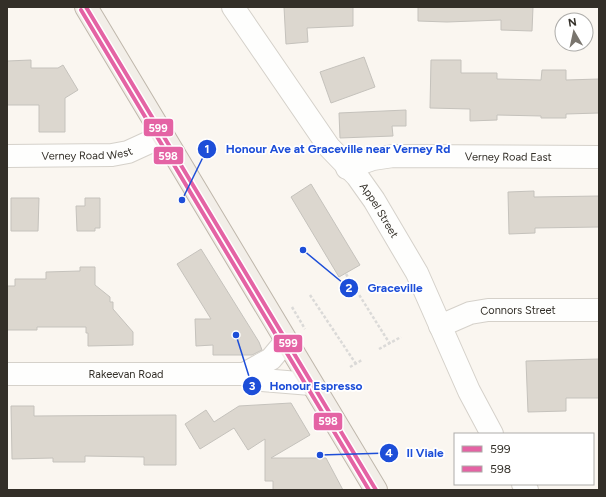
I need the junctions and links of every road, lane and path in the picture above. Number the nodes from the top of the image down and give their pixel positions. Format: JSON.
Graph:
{"nodes":[{"id":1,"x":86,"y":7,"type":"edge"},
{"id":2,"x":233,"y":7,"type":"edge"},
{"id":3,"x":163,"y":136,"type":"junction"},
{"id":4,"x":7,"y":156,"type":"edge"},
{"id":5,"x":599,"y":157,"type":"edge"},
{"id":6,"x":347,"y":168,"type":"junction"},
{"id":7,"x":346,"y":274,"type":"dead end"},
{"id":8,"x":310,"y":295,"type":"dead end"},
{"id":9,"x":599,"y":310,"type":"edge"},
{"id":10,"x":440,"y":326,"type":"junction"},
{"id":11,"x":402,"y":337,"type":"dead end"},
{"id":12,"x":286,"y":341,"type":"junction"},
{"id":13,"x":390,"y":344,"type":"junction"},
{"id":14,"x":379,"y":349,"type":"dead end"},
{"id":15,"x":362,"y":360,"type":"dead end"},
{"id":16,"x":356,"y":364,"type":"junction"},
{"id":17,"x":350,"y":367,"type":"dead end"},
{"id":18,"x":7,"y":374,"type":"edge"},
{"id":19,"x":244,"y":374,"type":"junction"},
{"id":20,"x":311,"y":384,"type":"junction"},
{"id":21,"x":491,"y":433,"type":"edge"},
{"id":22,"x":376,"y":490,"type":"edge"}],
"edges":[{"from":1,"to":3,"type":"main road"},
{"from":2,"to":6,"type":"street","name":"Appel Street"},
{"from":3,"to":4,"type":"street","name":"Verney Road West"},
{"from":3,"to":12,"type":"main road"},
{"from":5,"to":6,"type":"street","name":"Verney Road East"},
{"from":6,"to":10,"type":"street","name":"Appel Street"},
{"from":7,"to":13,"type":"path"},
{"from":8,"to":16,"type":"path"},
{"from":9,"to":10,"type":"street","name":"Connors Street"},
{"from":10,"to":21,"type":"street","name":"Appel Street"},
{"from":11,"to":13,"type":"path"},
{"from":12,"to":19,"type":"street","name":"Rakeevan Road"},
{"from":12,"to":20,"type":"main road"},
{"from":13,"to":14,"type":"path"},
{"from":15,"to":16,"type":"path"},
{"from":16,"to":17,"type":"path"},
{"from":18,"to":19,"type":"street","name":"Rakeevan Road"},
{"from":19,"to":20,"type":"street","name":"Rakeevan Road"},
{"from":20,"to":22,"type":"main road"}]}
